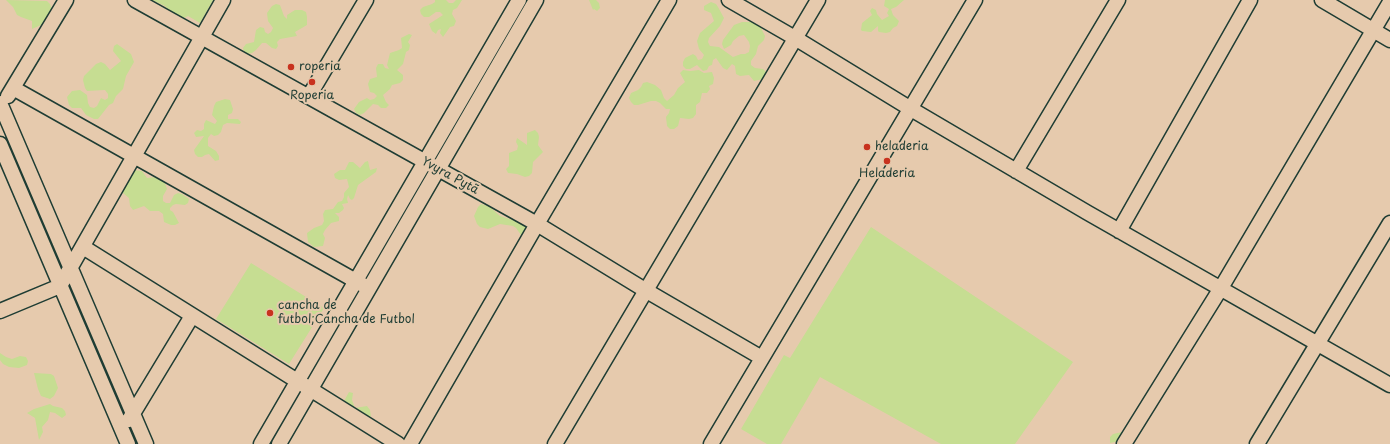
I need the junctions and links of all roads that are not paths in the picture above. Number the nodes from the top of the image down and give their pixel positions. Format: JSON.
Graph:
{"nodes":[{"id":1,"x":66,"y":0,"type":"edge"},
{"id":2,"x":135,"y":0,"type":"edge"},
{"id":3,"x":223,"y":0,"type":"edge"},
{"id":4,"x":366,"y":0,"type":"edge"},
{"id":5,"x":519,"y":0,"type":"edge"},
{"id":6,"x":536,"y":0,"type":"edge"},
{"id":7,"x":669,"y":0,"type":"edge"},
{"id":8,"x":729,"y":0,"type":"edge"},
{"id":9,"x":818,"y":0,"type":"edge"},
{"id":10,"x":975,"y":0,"type":"edge"},
{"id":11,"x":1118,"y":0,"type":"edge"},
{"id":12,"x":1250,"y":0,"type":"edge"},
{"id":13,"x":1322,"y":0,"type":"edge"},
{"id":14,"x":1390,"y":2,"type":"edge"},
{"id":15,"x":1374,"y":30,"type":"junction"},
{"id":16,"x":201,"y":38,"type":"junction"},
{"id":17,"x":795,"y":38,"type":"junction"},
{"id":18,"x":1390,"y":40,"type":"edge"},
{"id":19,"x":13,"y":88,"type":"junction"},
{"id":20,"x":309,"y":96,"type":"junction"},
{"id":21,"x":0,"y":102,"type":"edge"},
{"id":22,"x":911,"y":109,"type":"junction"},
{"id":23,"x":0,"y":144,"type":"edge"},
{"id":24,"x":134,"y":157,"type":"junction"},
{"id":25,"x":424,"y":161,"type":"junction"},
{"id":26,"x":438,"y":169,"type":"junction"},
{"id":27,"x":1016,"y":171,"type":"junction"},
{"id":28,"x":1390,"y":223,"type":"edge"},
{"id":29,"x":537,"y":224,"type":"junction"},
{"id":30,"x":1119,"y":231,"type":"junction"},
{"id":31,"x":82,"y":247,"type":"junction"},
{"id":32,"x":71,"y":268,"type":"junction"},
{"id":33,"x":355,"y":281,"type":"junction"},
{"id":34,"x":60,"y":286,"type":"junction"},
{"id":35,"x":369,"y":288,"type":"junction"},
{"id":36,"x":1221,"y":288,"type":"junction"},
{"id":37,"x":645,"y":290,"type":"junction"},
{"id":38,"x":0,"y":311,"type":"edge"},
{"id":39,"x":192,"y":316,"type":"junction"},
{"id":40,"x":1317,"y":344,"type":"junction"},
{"id":41,"x":762,"y":358,"type":"junction"},
{"id":42,"x":298,"y":381,"type":"junction"},
{"id":43,"x":1390,"y":385,"type":"edge"},
{"id":44,"x":310,"y":390,"type":"junction"},
{"id":45,"x":133,"y":413,"type":"junction"},
{"id":46,"x":125,"y":438,"type":"edge"},
{"id":47,"x":146,"y":444,"type":"edge"},
{"id":48,"x":261,"y":444,"type":"edge"},
{"id":49,"x":279,"y":444,"type":"edge"},
{"id":50,"x":398,"y":444,"type":"edge"},
{"id":51,"x":410,"y":444,"type":"edge"},
{"id":52,"x":555,"y":444,"type":"edge"},
{"id":53,"x":711,"y":444,"type":"edge"},
{"id":54,"x":1124,"y":444,"type":"edge"},
{"id":55,"x":1257,"y":444,"type":"edge"}],
"edges":[{"from":1,"to":19,"type":"street"},
{"from":2,"to":16,"type":"street","name":"Yvyra Pytã"},
{"from":3,"to":16,"type":"street"},
{"from":4,"to":20,"type":"street"},
{"from":5,"to":25,"type":"street"},
{"from":6,"to":26,"type":"street"},
{"from":7,"to":29,"type":"street"},
{"from":8,"to":17,"type":"street"},
{"from":9,"to":17,"type":"street"},
{"from":10,"to":22,"type":"street"},
{"from":11,"to":27,"type":"street"},
{"from":12,"to":30,"type":"street"},
{"from":13,"to":15,"type":"street"},
{"from":14,"to":15,"type":"street"},
{"from":15,"to":18,"type":"street"},
{"from":15,"to":36,"type":"street"},
{"from":16,"to":20,"type":"street","name":"Yvyra Pytã"},
{"from":16,"to":24,"type":"street"},
{"from":17,"to":22,"type":"street"},
{"from":17,"to":37,"type":"street"},
{"from":19,"to":21,"type":"street"},
{"from":19,"to":24,"type":"street"},
{"from":20,"to":25,"type":"street","name":"Yvyra Pytã"},
{"from":21,"to":32,"type":"street"},
{"from":22,"to":27,"type":"street"},
{"from":22,"to":41,"type":"street"},
{"from":23,"to":34,"type":"street"},
{"from":24,"to":31,"type":"street"},
{"from":24,"to":33,"type":"street"},
{"from":25,"to":26,"type":"street","name":"Yvyra Pytã"},
{"from":25,"to":33,"type":"street"},
{"from":26,"to":29,"type":"street","name":"Yvyra Pytã"},
{"from":26,"to":35,"type":"street"},
{"from":27,"to":30,"type":"street"},
{"from":28,"to":40,"type":"street"},
{"from":29,"to":37,"type":"street","name":"Yvyra Pytã"},
{"from":29,"to":51,"type":"street"},
{"from":30,"to":36,"type":"street"},
{"from":31,"to":32,"type":"street"},
{"from":31,"to":39,"type":"street"},
{"from":32,"to":34,"type":"street"},
{"from":32,"to":45,"type":"street"},
{"from":33,"to":35,"type":"street"},
{"from":33,"to":42,"type":"street"},
{"from":34,"to":38,"type":"street"},
{"from":34,"to":46,"type":"street"},
{"from":35,"to":44,"type":"street"},
{"from":36,"to":40,"type":"street"},
{"from":36,"to":54,"type":"street"},
{"from":37,"to":41,"type":"street","name":"Yvyra Pytã"},
{"from":37,"to":52,"type":"street"},
{"from":39,"to":42,"type":"street"},
{"from":39,"to":45,"type":"street"},
{"from":40,"to":43,"type":"street"},
{"from":40,"to":55,"type":"street"},
{"from":41,"to":53,"type":"street"},
{"from":42,"to":44,"type":"street"},
{"from":42,"to":48,"type":"street"},
{"from":44,"to":49,"type":"street"},
{"from":44,"to":50,"type":"street"},
{"from":45,"to":46,"type":"street"},
{"from":45,"to":47,"type":"street"}]}
